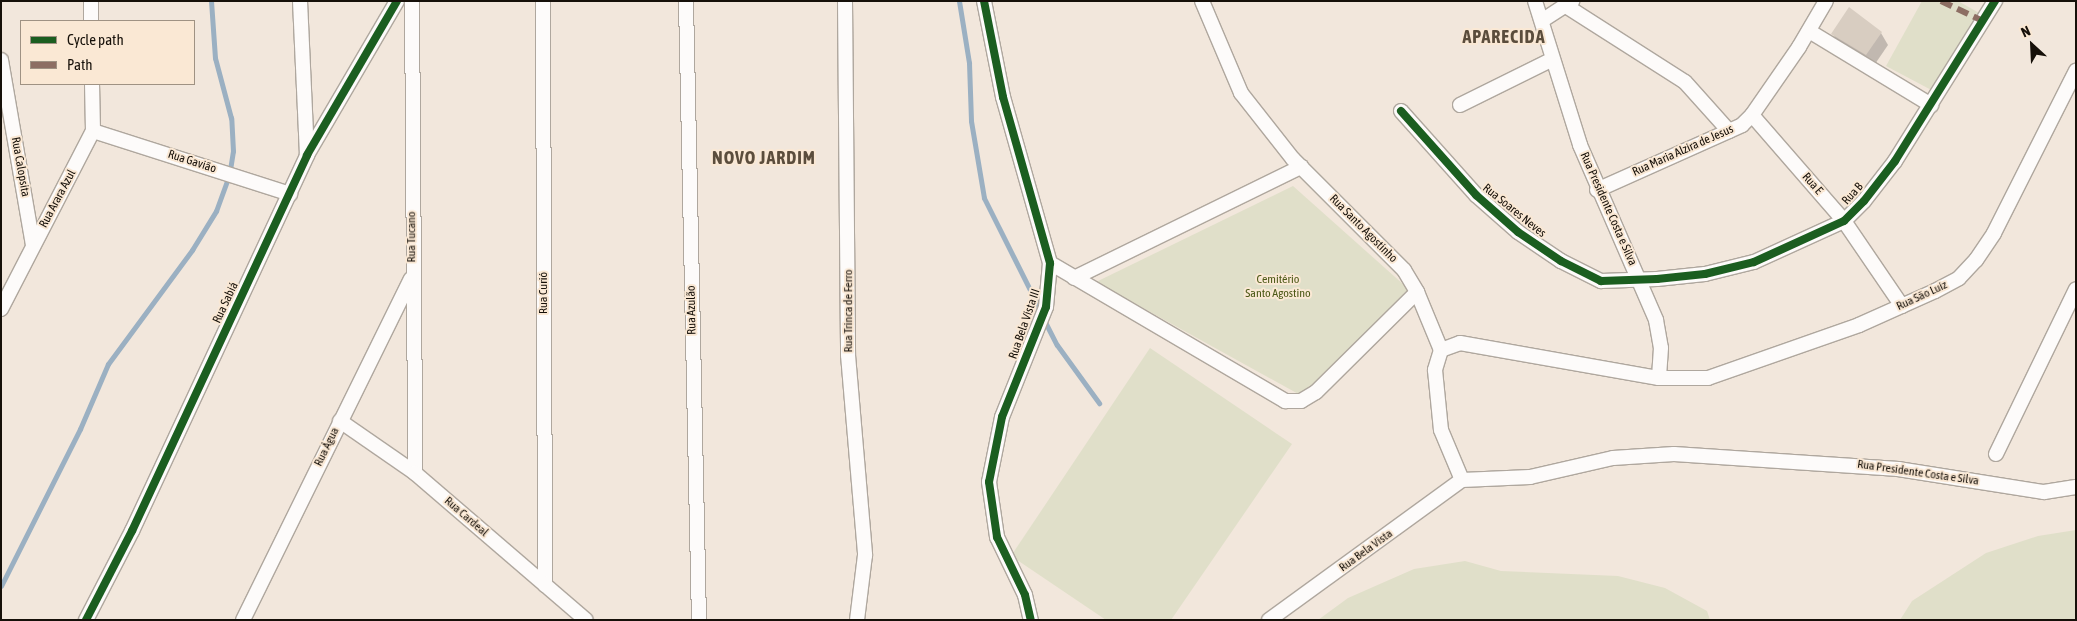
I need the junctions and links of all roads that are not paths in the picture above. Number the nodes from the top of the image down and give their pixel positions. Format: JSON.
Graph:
{"nodes":[{"id":1,"x":91,"y":1,"type":"edge"},
{"id":2,"x":300,"y":1,"type":"edge"},
{"id":3,"x":397,"y":1,"type":"edge"},
{"id":4,"x":412,"y":1,"type":"edge"},
{"id":5,"x":543,"y":1,"type":"edge"},
{"id":6,"x":686,"y":1,"type":"edge"},
{"id":7,"x":844,"y":1,"type":"edge"},
{"id":8,"x":984,"y":1,"type":"edge"},
{"id":9,"x":1202,"y":1,"type":"edge"},
{"id":10,"x":1536,"y":1,"type":"edge"},
{"id":11,"x":1826,"y":1,"type":"edge"},
{"id":12,"x":1995,"y":1,"type":"edge"},
{"id":13,"x":1569,"y":3,"type":"edge"},
{"id":14,"x":91,"y":20,"type":"edge"},
{"id":15,"x":1543,"y":20,"type":"junction"},
{"id":16,"x":1809,"y":31,"type":"junction"},
{"id":17,"x":1,"y":60,"type":"edge"},
{"id":18,"x":1551,"y":60,"type":"junction"},
{"id":19,"x":2076,"y":71,"type":"edge"},
{"id":20,"x":92,"y":85,"type":"edge"},
{"id":21,"x":1460,"y":105,"type":"dead end"},
{"id":22,"x":1931,"y":106,"type":"junction"},
{"id":23,"x":1401,"y":111,"type":"dead end"},
{"id":24,"x":1752,"y":115,"type":"junction"},
{"id":25,"x":93,"y":131,"type":"junction"},
{"id":26,"x":1729,"y":131,"type":"junction"},
{"id":27,"x":307,"y":155,"type":"junction"},
{"id":28,"x":1301,"y":167,"type":"junction"},
{"id":29,"x":1597,"y":190,"type":"junction"},
{"id":30,"x":290,"y":194,"type":"junction"},
{"id":31,"x":1844,"y":221,"type":"junction"},
{"id":32,"x":33,"y":245,"type":"junction"},
{"id":33,"x":1050,"y":263,"type":"junction"},
{"id":34,"x":412,"y":276,"type":"junction"},
{"id":35,"x":1074,"y":278,"type":"junction"},
{"id":36,"x":1640,"y":279,"type":"junction"},
{"id":37,"x":2076,"y":289,"type":"edge"},
{"id":38,"x":1417,"y":292,"type":"junction"},
{"id":39,"x":1902,"y":306,"type":"junction"},
{"id":40,"x":1,"y":309,"type":"edge"},
{"id":41,"x":1442,"y":350,"type":"junction"},
{"id":42,"x":1659,"y":378,"type":"junction"},
{"id":43,"x":340,"y":421,"type":"junction"},
{"id":44,"x":1996,"y":454,"type":"dead end"},
{"id":45,"x":415,"y":473,"type":"junction"},
{"id":46,"x":1462,"y":480,"type":"junction"},
{"id":47,"x":2076,"y":487,"type":"edge"},
{"id":48,"x":546,"y":585,"type":"junction"},
{"id":49,"x":86,"y":620,"type":"edge"},
{"id":50,"x":243,"y":620,"type":"edge"},
{"id":51,"x":586,"y":620,"type":"edge"},
{"id":52,"x":698,"y":620,"type":"edge"},
{"id":53,"x":857,"y":620,"type":"edge"},
{"id":54,"x":1031,"y":620,"type":"edge"},
{"id":55,"x":1269,"y":620,"type":"edge"}],
"edges":[{"from":1,"to":14,"type":"street"},
{"from":2,"to":27,"type":"street"},
{"from":3,"to":27,"type":"street","name":"Rua Sabiá"},
{"from":4,"to":34,"type":"street","name":"Rua Tucano"},
{"from":5,"to":48,"type":"street","name":"Rua Curió"},
{"from":6,"to":52,"type":"street","name":"Rua Azulão"},
{"from":7,"to":53,"type":"street","name":"Rua Trinca de Ferro"},
{"from":8,"to":33,"type":"street","name":"Rua Bela Vista III"},
{"from":9,"to":28,"type":"street","name":"Rua Santo Agostinho"},
{"from":10,"to":15,"type":"street","name":"Rua Presidente Costa e Silva"},
{"from":11,"to":16,"type":"street","name":"Rua Maria Alzira de Jesus"},
{"from":12,"to":22,"type":"street","name":"Rua B"},
{"from":13,"to":15,"type":"street"},
{"from":13,"to":26,"type":"street"},
{"from":15,"to":18,"type":"street","name":"Rua Presidente Costa e Silva"},
{"from":16,"to":22,"type":"street"},
{"from":16,"to":24,"type":"street","name":"Rua Maria Alzira de Jesus"},
{"from":17,"to":32,"type":"street","name":"Rua Calopsita"},
{"from":18,"to":21,"type":"street"},
{"from":18,"to":29,"type":"street","name":"Rua Presidente Costa e Silva"},
{"from":19,"to":39,"type":"street","name":"Rua São Luiz"},
{"from":20,"to":25,"type":"street","name":"Rua Arara Azul"},
{"from":22,"to":31,"type":"street","name":"Rua B"},
{"from":23,"to":36,"type":"street","name":"Rua Soares Neves"},
{"from":24,"to":26,"type":"street","name":"Rua Maria Alzira de Jesus"},
{"from":24,"to":31,"type":"street","name":"Rua E"},
{"from":25,"to":30,"type":"street","name":"Rua Gavião"},
{"from":25,"to":32,"type":"street","name":"Rua Arara Azul"},
{"from":26,"to":29,"type":"street","name":"Rua Maria Alzira de Jesus"},
{"from":27,"to":30,"type":"street","name":"Rua Sabiá"},
{"from":28,"to":35,"type":"street"},
{"from":28,"to":38,"type":"street","name":"Rua Santo Agostinho"},
{"from":29,"to":36,"type":"street","name":"Rua Presidente Costa e Silva"},
{"from":30,"to":49,"type":"street","name":"Rua Sabiá"},
{"from":31,"to":36,"type":"street","name":"Rua B"},
{"from":31,"to":39,"type":"street","name":"Rua E"},
{"from":32,"to":40,"type":"street","name":"Rua Arara Azul"},
{"from":33,"to":35,"type":"street"},
{"from":33,"to":54,"type":"street","name":"Rua Bela Vista III"},
{"from":34,"to":43,"type":"street","name":"Rua Água"},
{"from":34,"to":45,"type":"street","name":"Rua Tucano"},
{"from":35,"to":38,"type":"street"},
{"from":36,"to":42,"type":"street","name":"Rua Presidente Costa e Silva"},
{"from":37,"to":44,"type":"street"},
{"from":38,"to":41,"type":"street","name":"Rua Santo Agostinho"},
{"from":39,"to":42,"type":"street","name":"Rua São Luiz"},
{"from":41,"to":42,"type":"street"},
{"from":41,"to":46,"type":"street"},
{"from":43,"to":45,"type":"street","name":"Rua Cardeal"},
{"from":43,"to":50,"type":"street","name":"Rua Água"},
{"from":45,"to":48,"type":"street","name":"Rua Cardeal"},
{"from":46,"to":47,"type":"street","name":"Rua Presidente Costa e Silva"},
{"from":46,"to":55,"type":"street","name":"Rua Bela Vista"},
{"from":48,"to":51,"type":"street","name":"Rua Cardeal"}]}
